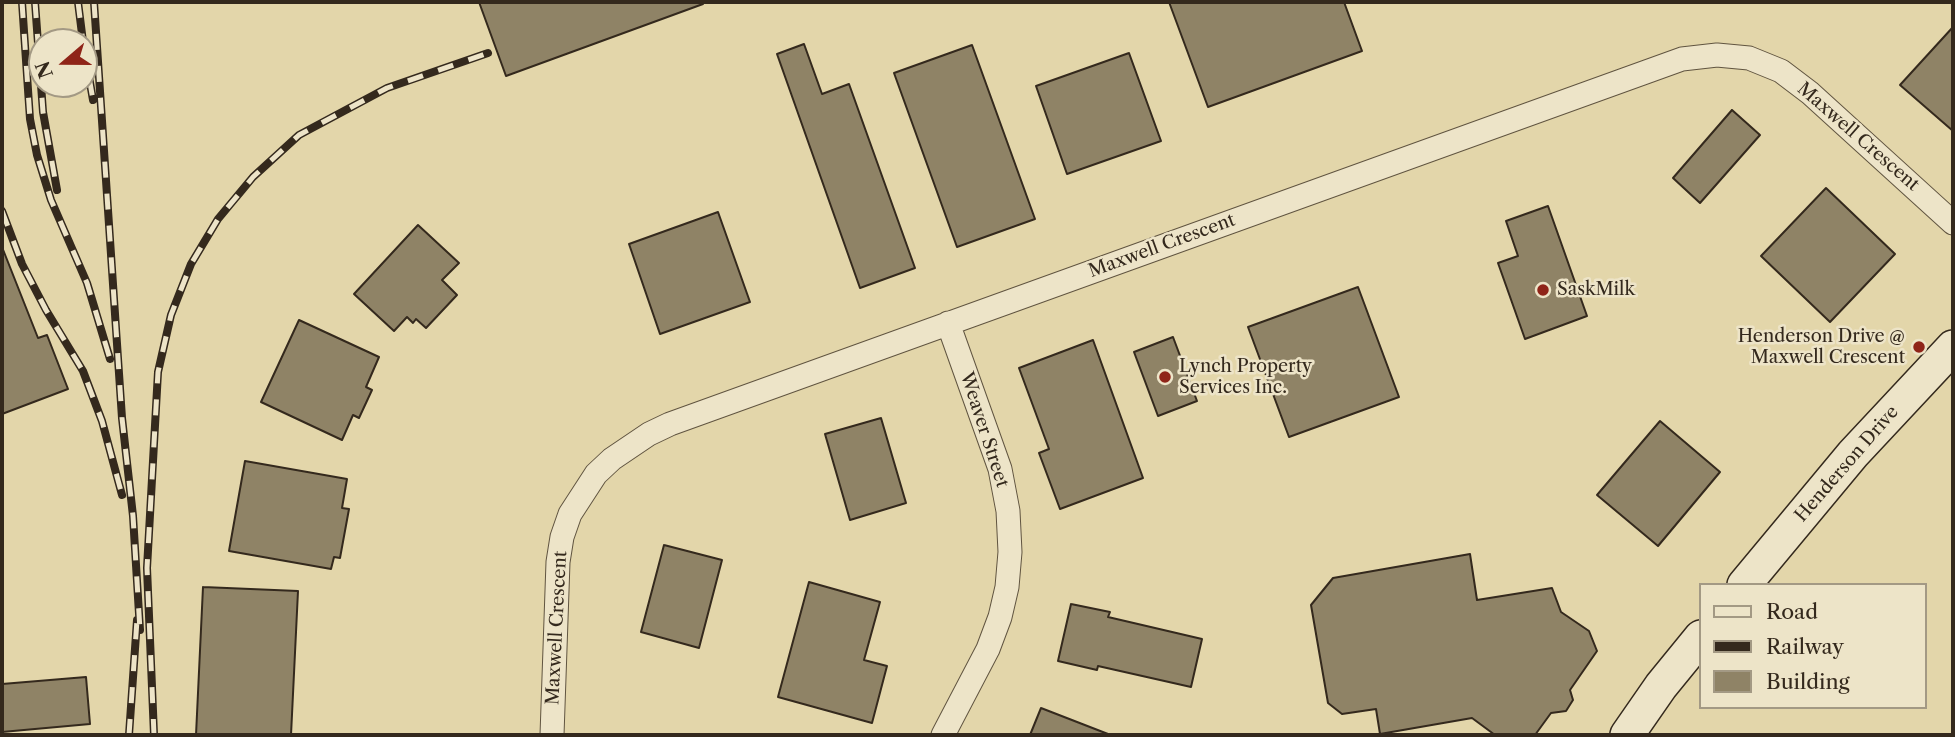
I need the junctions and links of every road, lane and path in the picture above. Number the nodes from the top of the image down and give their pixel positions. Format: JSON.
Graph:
{"nodes":[{"id":1,"x":1953,"y":223,"type":"edge"},
{"id":2,"x":948,"y":323,"type":"junction"},
{"id":3,"x":1953,"y":347,"type":"edge"},
{"id":4,"x":1746,"y":583,"type":"edge"},
{"id":5,"x":1700,"y":638,"type":"edge"},
{"id":6,"x":552,"y":735,"type":"edge"},
{"id":7,"x":943,"y":735,"type":"edge"},
{"id":8,"x":1627,"y":735,"type":"edge"}],
"edges":[{"from":1,"to":2,"type":"street","name":"Maxwell Crescent"},
{"from":2,"to":6,"type":"street","name":"Maxwell Crescent"},
{"from":2,"to":7,"type":"street","name":"Weaver Street"},
{"from":3,"to":4,"type":"street","name":"Henderson Drive"},
{"from":5,"to":8,"type":"street"}]}
